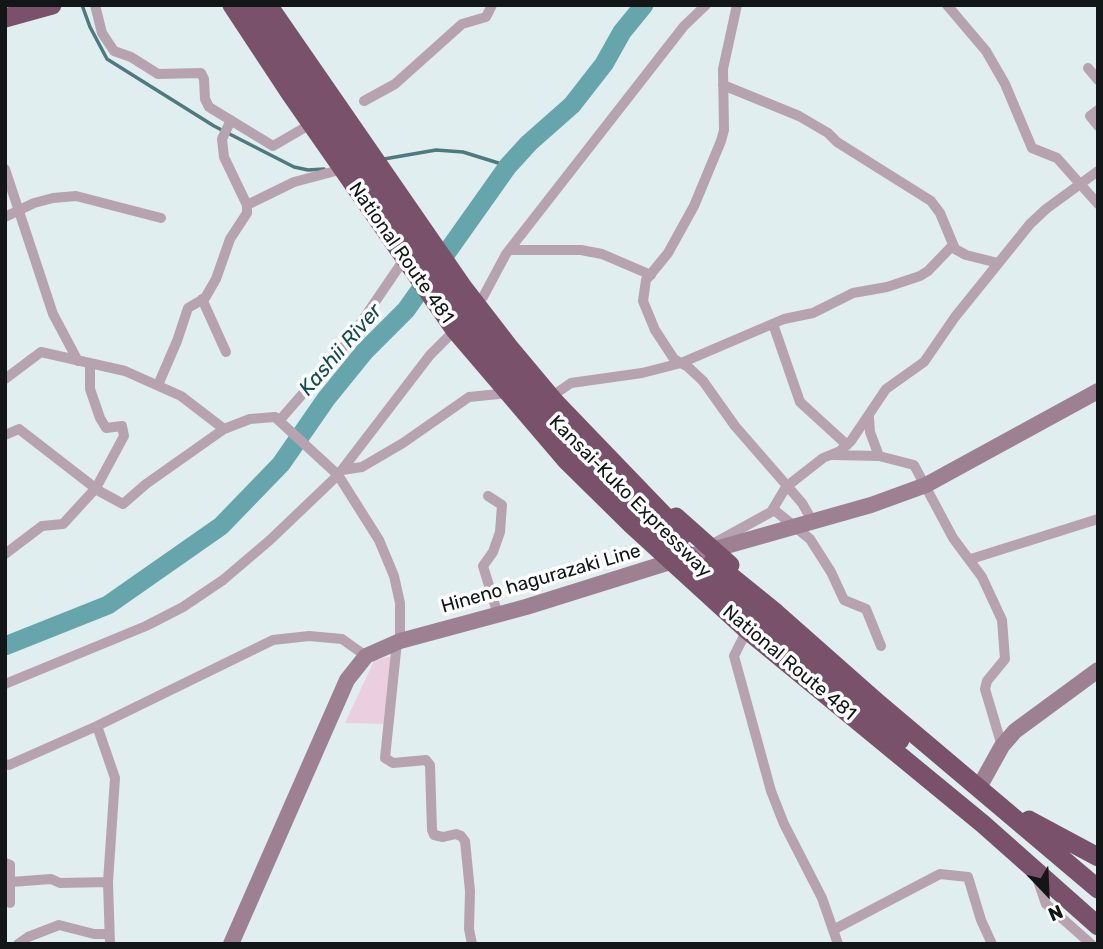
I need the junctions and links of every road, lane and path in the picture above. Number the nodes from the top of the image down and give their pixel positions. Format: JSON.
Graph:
{"nodes":[{"id":1,"x":52,"y":5,"type":"edge"},
{"id":2,"x":95,"y":5,"type":"edge"},
{"id":3,"x":232,"y":5,"type":"edge"},
{"id":4,"x":249,"y":5,"type":"edge"},
{"id":5,"x":268,"y":5,"type":"edge"},
{"id":6,"x":283,"y":5,"type":"edge"},
{"id":7,"x":492,"y":5,"type":"edge"},
{"id":8,"x":706,"y":5,"type":"edge"},
{"id":9,"x":737,"y":5,"type":"edge"},
{"id":10,"x":947,"y":5,"type":"edge"},
{"id":11,"x":5,"y":18,"type":"edge"},
{"id":12,"x":1088,"y":68,"type":"dead end"},
{"id":13,"x":1098,"y":80,"type":"edge"},
{"id":14,"x":723,"y":85,"type":"junction"},
{"id":15,"x":364,"y":102,"type":"dead end"},
{"id":16,"x":1098,"y":110,"type":"edge"},
{"id":17,"x":231,"y":120,"type":"junction"},
{"id":18,"x":1098,"y":126,"type":"edge"},
{"id":19,"x":304,"y":128,"type":"dead end"},
{"id":20,"x":5,"y":169,"type":"edge"},
{"id":21,"x":343,"y":169,"type":"junction"},
{"id":22,"x":1098,"y":171,"type":"edge"},
{"id":23,"x":1078,"y":184,"type":"junction"},
{"id":24,"x":1098,"y":204,"type":"edge"},
{"id":25,"x":247,"y":205,"type":"junction"},
{"id":26,"x":18,"y":212,"type":"junction"},
{"id":27,"x":5,"y":217,"type":"edge"},
{"id":28,"x":161,"y":218,"type":"dead end"},
{"id":29,"x":953,"y":245,"type":"junction"},
{"id":30,"x":509,"y":250,"type":"junction"},
{"id":31,"x":405,"y":258,"type":"junction"},
{"id":32,"x":998,"y":264,"type":"junction"},
{"id":33,"x":651,"y":275,"type":"junction"},
{"id":34,"x":483,"y":298,"type":"junction"},
{"id":35,"x":202,"y":299,"type":"junction"},
{"id":36,"x":773,"y":324,"type":"junction"},
{"id":37,"x":455,"y":330,"type":"junction"},
{"id":38,"x":226,"y":352,"type":"dead end"},
{"id":39,"x":84,"y":362,"type":"junction"},
{"id":40,"x":681,"y":363,"type":"junction"},
{"id":41,"x":5,"y":379,"type":"edge"},
{"id":42,"x":158,"y":385,"type":"junction"},
{"id":43,"x":1098,"y":391,"type":"edge"},
{"id":44,"x":558,"y":392,"type":"junction"},
{"id":45,"x":509,"y":393,"type":"junction"},
{"id":46,"x":869,"y":417,"type":"junction"},
{"id":47,"x":279,"y":421,"type":"junction"},
{"id":48,"x":224,"y":429,"type":"junction"},
{"id":49,"x":5,"y":435,"type":"edge"},
{"id":50,"x":847,"y":445,"type":"junction"},
{"id":51,"x":830,"y":455,"type":"junction"},
{"id":52,"x":879,"y":456,"type":"junction"},
{"id":53,"x":340,"y":472,"type":"junction"},
{"id":54,"x":926,"y":485,"type":"junction"},
{"id":55,"x":786,"y":487,"type":"junction"},
{"id":56,"x":96,"y":488,"type":"junction"},
{"id":57,"x":488,"y":496,"type":"dead end"},
{"id":58,"x":773,"y":509,"type":"junction"},
{"id":59,"x":1098,"y":519,"type":"edge"},
{"id":60,"x":813,"y":522,"type":"junction"},
{"id":61,"x":795,"y":527,"type":"junction"},
{"id":62,"x":711,"y":548,"type":"junction"},
{"id":63,"x":5,"y":554,"type":"edge"},
{"id":64,"x":971,"y":559,"type":"junction"},
{"id":65,"x":673,"y":561,"type":"junction"},
{"id":66,"x":498,"y":615,"type":"junction"},
{"id":67,"x":747,"y":630,"type":"junction"},
{"id":68,"x":399,"y":641,"type":"junction"},
{"id":69,"x":881,"y":646,"type":"dead end"},
{"id":70,"x":366,"y":656,"type":"junction"},
{"id":71,"x":1098,"y":670,"type":"edge"},
{"id":72,"x":5,"y":684,"type":"edge"},
{"id":73,"x":97,"y":726,"type":"junction"},
{"id":74,"x":1002,"y":746,"type":"junction"},
{"id":75,"x":5,"y":764,"type":"edge"},
{"id":76,"x":982,"y":782,"type":"junction"},
{"id":77,"x":1028,"y":820,"type":"junction"},
{"id":78,"x":1098,"y":857,"type":"edge"},
{"id":79,"x":5,"y":863,"type":"edge"},
{"id":80,"x":1034,"y":869,"type":"junction"},
{"id":81,"x":1098,"y":879,"type":"edge"},
{"id":82,"x":11,"y":882,"type":"junction"},
{"id":83,"x":108,"y":882,"type":"junction"},
{"id":84,"x":1098,"y":889,"type":"edge"},
{"id":85,"x":10,"y":903,"type":"dead end"},
{"id":86,"x":1098,"y":909,"type":"edge"},
{"id":87,"x":1098,"y":926,"type":"edge"},
{"id":88,"x":833,"y":929,"type":"junction"},
{"id":89,"x":109,"y":939,"type":"edge"},
{"id":90,"x":18,"y":944,"type":"edge"},
{"id":91,"x":231,"y":944,"type":"edge"},
{"id":92,"x":472,"y":944,"type":"edge"},
{"id":93,"x":838,"y":944,"type":"edge"},
{"id":94,"x":992,"y":944,"type":"edge"},
{"id":95,"x":1091,"y":944,"type":"edge"}],
"edges":[{"from":1,"to":11,"type":"highway"},
{"from":2,"to":17,"type":"street"},
{"from":3,"to":21,"type":"highway","name":"National Route 481"},
{"from":4,"to":86,"type":"highway","name":"Kansai-Kuko Expressway"},
{"from":5,"to":84,"type":"highway","name":"Kansai-Kuko Expressway"},
{"from":6,"to":34,"type":"highway","name":"National Route 481"},
{"from":7,"to":15,"type":"street"},
{"from":8,"to":30,"type":"street"},
{"from":9,"to":14,"type":"street"},
{"from":10,"to":23,"type":"street"},
{"from":12,"to":13,"type":"street"},
{"from":14,"to":29,"type":"street"},
{"from":14,"to":33,"type":"street"},
{"from":16,"to":18,"type":"street"},
{"from":17,"to":19,"type":"street"},
{"from":17,"to":25,"type":"street"},
{"from":20,"to":26,"type":"street"},
{"from":21,"to":25,"type":"street"},
{"from":21,"to":31,"type":"highway","name":"National Route 481"},
{"from":22,"to":23,"type":"street"},
{"from":23,"to":24,"type":"street"},
{"from":23,"to":32,"type":"street"},
{"from":25,"to":35,"type":"street"},
{"from":26,"to":27,"type":"street"},
{"from":26,"to":28,"type":"street"},
{"from":26,"to":39,"type":"street"},
{"from":29,"to":32,"type":"street"},
{"from":29,"to":36,"type":"street"},
{"from":30,"to":33,"type":"street"},
{"from":30,"to":34,"type":"street"},
{"from":31,"to":37,"type":"highway","name":"National Route 481"},
{"from":31,"to":47,"type":"street"},
{"from":32,"to":46,"type":"street"},
{"from":33,"to":40,"type":"street"},
{"from":34,"to":44,"type":"highway","name":"National Route 481"},
{"from":35,"to":38,"type":"street"},
{"from":35,"to":42,"type":"street"},
{"from":36,"to":40,"type":"street"},
{"from":36,"to":50,"type":"street"},
{"from":37,"to":45,"type":"highway","name":"National Route 481"},
{"from":37,"to":53,"type":"street"},
{"from":39,"to":41,"type":"street"},
{"from":39,"to":42,"type":"street"},
{"from":39,"to":56,"type":"street"},
{"from":40,"to":44,"type":"street"},
{"from":40,"to":55,"type":"street"},
{"from":42,"to":48,"type":"street"},
{"from":43,"to":54,"type":"main road","name":"Hineno hagurazaki Line"},
{"from":44,"to":62,"type":"highway","name":"National Route 481"},
{"from":45,"to":53,"type":"street"},
{"from":45,"to":65,"type":"highway","name":"National Route 481"},
{"from":46,"to":50,"type":"street"},
{"from":46,"to":52,"type":"street"},
{"from":47,"to":48,"type":"street"},
{"from":47,"to":53,"type":"street"},
{"from":48,"to":56,"type":"street"},
{"from":49,"to":56,"type":"street"},
{"from":50,"to":51,"type":"street"},
{"from":51,"to":52,"type":"street"},
{"from":51,"to":55,"type":"street"},
{"from":52,"to":54,"type":"street"},
{"from":53,"to":68,"type":"street"},
{"from":53,"to":72,"type":"street"},
{"from":54,"to":60,"type":"main road","name":"Hineno hagurazaki Line"},
{"from":54,"to":64,"type":"street"},
{"from":55,"to":58,"type":"street"},
{"from":55,"to":60,"type":"street"},
{"from":56,"to":63,"type":"street"},
{"from":57,"to":66,"type":"street"},
{"from":58,"to":61,"type":"street"},
{"from":58,"to":62,"type":"street"},
{"from":59,"to":64,"type":"street"},
{"from":60,"to":61,"type":"main road","name":"Hineno hagurazaki Line"},
{"from":61,"to":62,"type":"main road","name":"Hineno hagurazaki Line"},
{"from":61,"to":69,"type":"street"},
{"from":62,"to":65,"type":"main road","name":"Hineno hagurazaki Line"},
{"from":62,"to":76,"type":"highway","name":"National Route 481"},
{"from":64,"to":74,"type":"street"},
{"from":65,"to":66,"type":"main road","name":"Hineno hagurazaki Line"},
{"from":65,"to":67,"type":"highway","name":"National Route 481"},
{"from":66,"to":68,"type":"main road","name":"Hineno hagurazaki Line"},
{"from":67,"to":80,"type":"highway","name":"National Route 481"},
{"from":67,"to":88,"type":"street"},
{"from":68,"to":70,"type":"main road","name":"Hineno hagurazaki Line"},
{"from":68,"to":92,"type":"street"},
{"from":70,"to":73,"type":"street"},
{"from":70,"to":91,"type":"main road","name":"Hineno hagurazaki Line"},
{"from":71,"to":74,"type":"main road"},
{"from":73,"to":75,"type":"street"},
{"from":73,"to":83,"type":"street"},
{"from":74,"to":76,"type":"main road"},
{"from":76,"to":77,"type":"highway","name":"National Route 481"},
{"from":77,"to":78,"type":"highway"},
{"from":77,"to":81,"type":"highway","name":"National Route 481"},
{"from":79,"to":82,"type":"street"},
{"from":80,"to":87,"type":"highway","name":"National Route 481"},
{"from":80,"to":95,"type":"street"},
{"from":82,"to":83,"type":"street"},
{"from":82,"to":85,"type":"street"},
{"from":83,"to":89,"type":"street"},
{"from":88,"to":93,"type":"street"},
{"from":88,"to":94,"type":"street"},
{"from":89,"to":90,"type":"street"}]}
